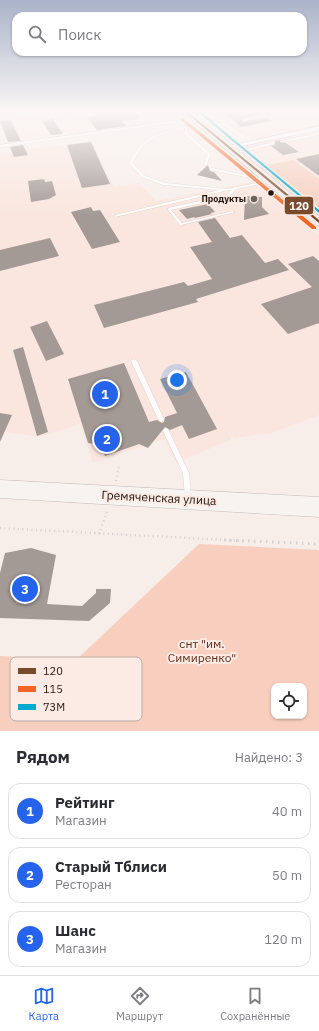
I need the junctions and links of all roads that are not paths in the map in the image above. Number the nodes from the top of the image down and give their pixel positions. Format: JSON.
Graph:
{"nodes":[{"id":1,"x":140,"y":147,"type":"edge"},
{"id":2,"x":201,"y":147,"type":"edge"},
{"id":3,"x":228,"y":147,"type":"edge"},
{"id":4,"x":243,"y":147,"type":"edge"},
{"id":5,"x":262,"y":147,"type":"edge"},
{"id":6,"x":232,"y":150,"type":"junction"},
{"id":7,"x":205,"y":164,"type":"dead end"},
{"id":8,"x":212,"y":169,"type":"dead end"},
{"id":9,"x":269,"y":175,"type":"junction"},
{"id":10,"x":235,"y":188,"type":"junction"},
{"id":11,"x":227,"y":190,"type":"junction"},
{"id":12,"x":233,"y":212,"type":"dead end"},
{"id":13,"x":116,"y":216,"type":"dead end"},
{"id":14,"x":317,"y":218,"type":"edge"},
{"id":15,"x":134,"y":361,"type":"dead end"},
{"id":16,"x":161,"y":418,"type":"dead end"},
{"id":17,"x":166,"y":431,"type":"dead end"},
{"id":18,"x":0,"y":489,"type":"edge"},
{"id":19,"x":188,"y":499,"type":"junction"},
{"id":20,"x":319,"y":507,"type":"edge"}],
"edges":[{"from":1,"to":11,"type":"lane"},
{"from":2,"to":7,"type":"lane"},
{"from":3,"to":6,"type":"main road"},
{"from":4,"to":6,"type":"street"},
{"from":5,"to":6,"type":"lane"},
{"from":6,"to":9,"type":"main road"},
{"from":8,"to":9,"type":"lane"},
{"from":9,"to":10,"type":"lane"},
{"from":9,"to":14,"type":"main road"},
{"from":10,"to":11,"type":"lane"},
{"from":10,"to":12,"type":"lane"},
{"from":11,"to":13,"type":"lane"},
{"from":15,"to":16,"type":"lane"},
{"from":17,"to":19,"type":"lane"},
{"from":18,"to":19,"type":"main road","name":"Гремяченская улица"},
{"from":19,"to":20,"type":"main road","name":"Гремяченская улица"}]}
